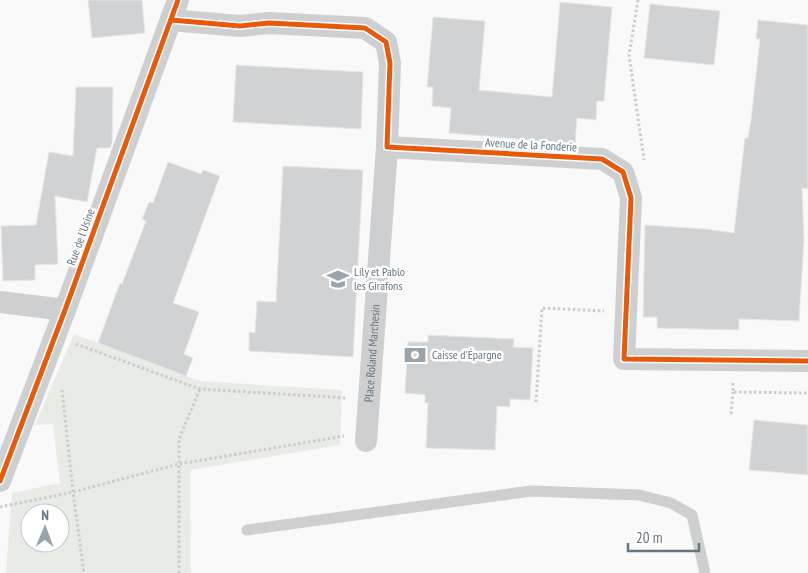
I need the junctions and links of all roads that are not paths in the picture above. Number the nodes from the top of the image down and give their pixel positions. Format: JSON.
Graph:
{"nodes":[{"id":1,"x":174,"y":10,"type":"edge"},
{"id":2,"x":387,"y":147,"type":"junction"},
{"id":3,"x":0,"y":302,"type":"edge"},
{"id":4,"x":65,"y":310,"type":"junction"},
{"id":5,"x":808,"y":361,"type":"edge"},
{"id":6,"x":366,"y":436,"type":"road end"},
{"id":7,"x":0,"y":481,"type":"edge"},
{"id":8,"x":247,"y":530,"type":"dead end"},
{"id":9,"x":706,"y":573,"type":"edge"}],
"edges":[{"from":1,"to":2,"type":"street"},
{"from":1,"to":4,"type":"street","name":"Rue de l'Usine"},
{"from":2,"to":5,"type":"street","name":"Avenue de la Fonderie"},
{"from":2,"to":6,"type":"street","name":"Place Roland Marchesin"},
{"from":3,"to":4,"type":"street"},
{"from":4,"to":7,"type":"street","name":"Rue de l'Usine"},
{"from":8,"to":9,"type":"lane"}]}
